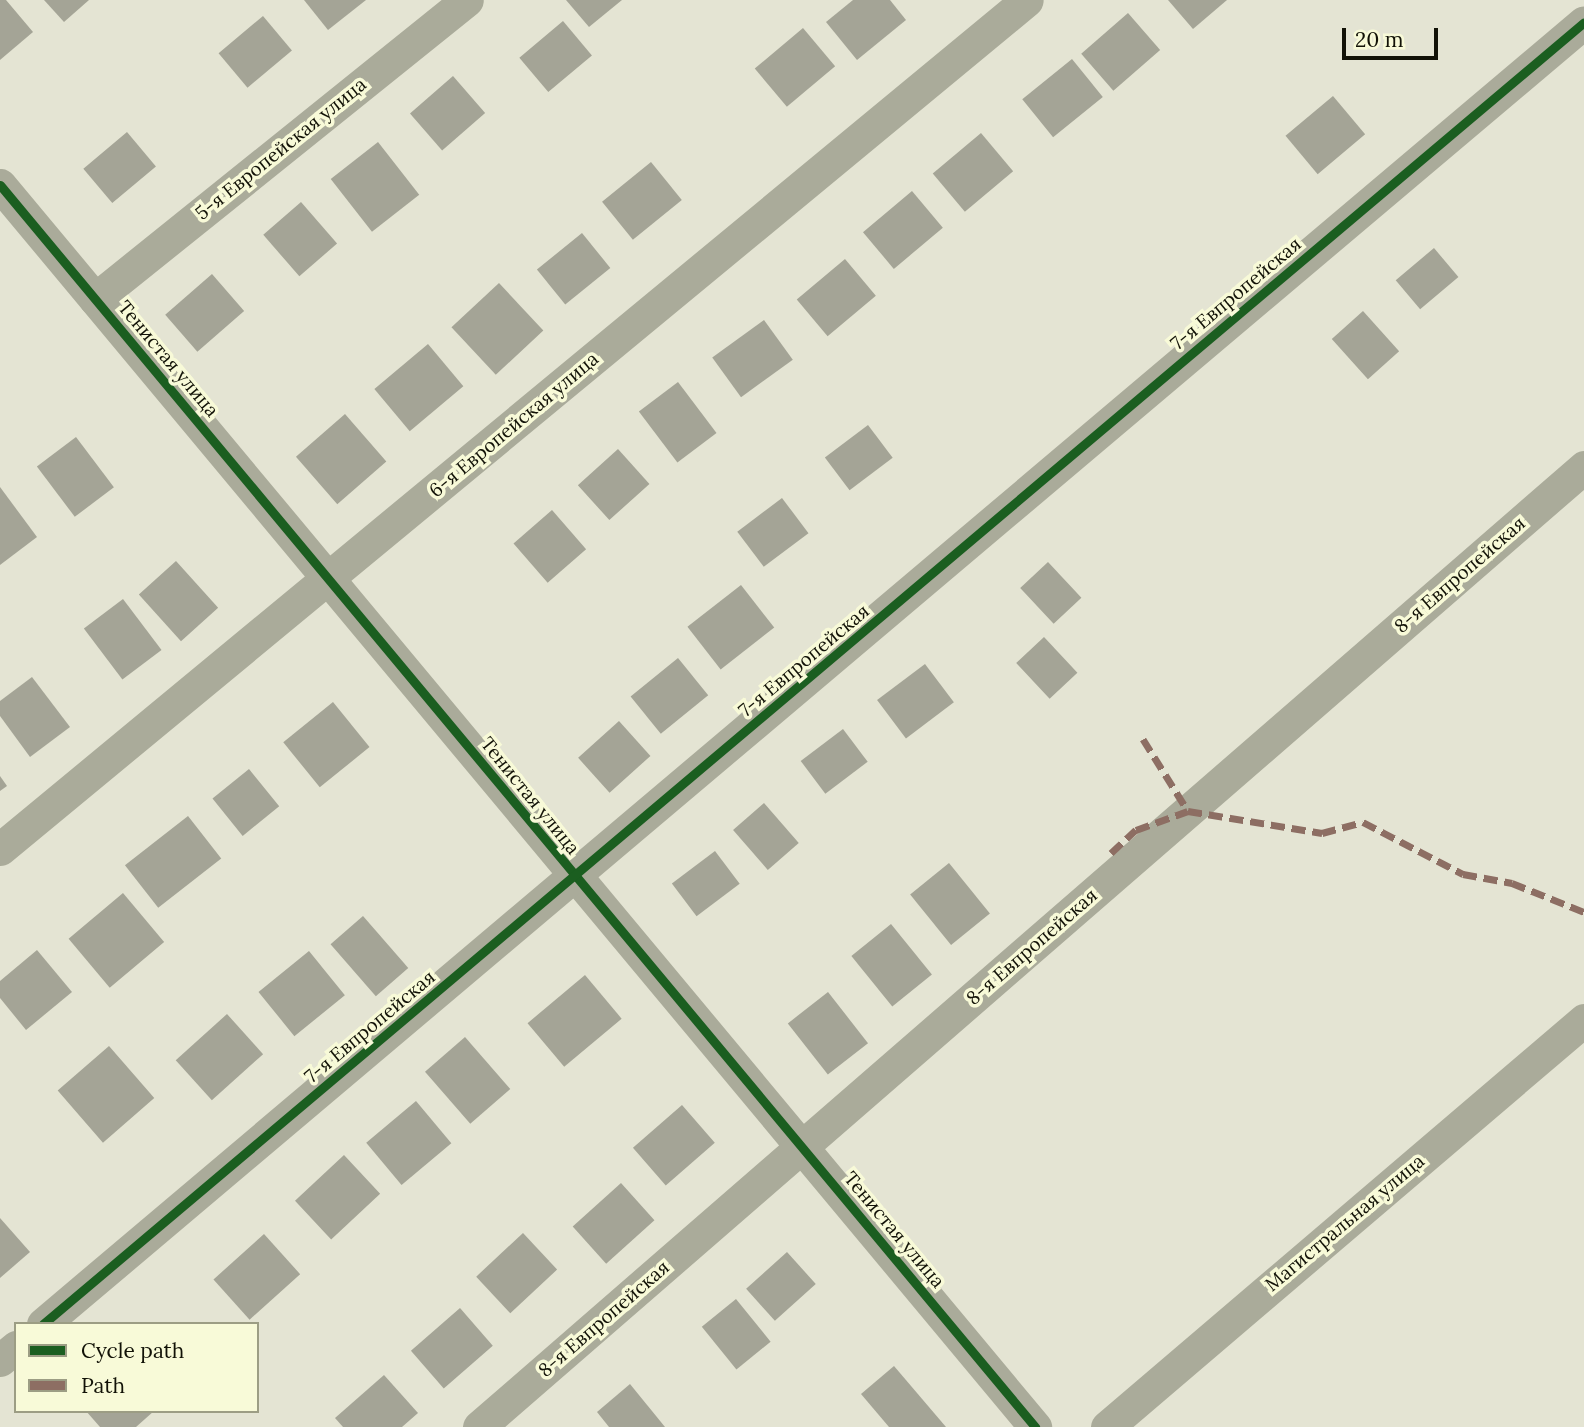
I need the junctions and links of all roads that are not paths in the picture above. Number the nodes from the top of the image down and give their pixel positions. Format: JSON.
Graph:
{"nodes":[{"id":1,"x":467,"y":0,"type":"edge"},
{"id":2,"x":1027,"y":0,"type":"edge"},
{"id":3,"x":1584,"y":22,"type":"edge"},
{"id":4,"x":0,"y":185,"type":"edge"},
{"id":5,"x":95,"y":299,"type":"junction"},
{"id":6,"x":1584,"y":467,"type":"edge"},
{"id":7,"x":328,"y":578,"type":"junction"},
{"id":8,"x":0,"y":849,"type":"edge"},
{"id":9,"x":575,"y":878,"type":"junction"},
{"id":10,"x":1584,"y":1020,"type":"edge"},
{"id":11,"x":802,"y":1147,"type":"junction"},
{"id":12,"x":45,"y":1322,"type":"edge"},
{"id":13,"x":14,"y":1348,"type":"edge"},
{"id":14,"x":0,"y":1360,"type":"edge"},
{"id":15,"x":479,"y":1427,"type":"edge"},
{"id":16,"x":1035,"y":1427,"type":"edge"},
{"id":17,"x":1107,"y":1427,"type":"edge"}],
"edges":[{"from":1,"to":5,"type":"street","name":"5-я Европейская улица"},
{"from":2,"to":7,"type":"street","name":"6-я Европейская улица"},
{"from":3,"to":9,"type":"street","name":"7-я Евпропейская"},
{"from":4,"to":5,"type":"street","name":"Тенистая улица"},
{"from":5,"to":7,"type":"street","name":"Тенистая улица"},
{"from":6,"to":11,"type":"street","name":"8-я Евпропейская"},
{"from":7,"to":8,"type":"street","name":"6-я Европейская улица"},
{"from":7,"to":9,"type":"street","name":"Тенистая улица"},
{"from":9,"to":11,"type":"street","name":"Тенистая улица"},
{"from":9,"to":12,"type":"street","name":"7-я Евпропейская"},
{"from":10,"to":17,"type":"street","name":"Магистральная улица"},
{"from":11,"to":15,"type":"street","name":"8-я Евпропейская"},
{"from":11,"to":16,"type":"street","name":"Тенистая улица"},
{"from":13,"to":14,"type":"street"}]}
